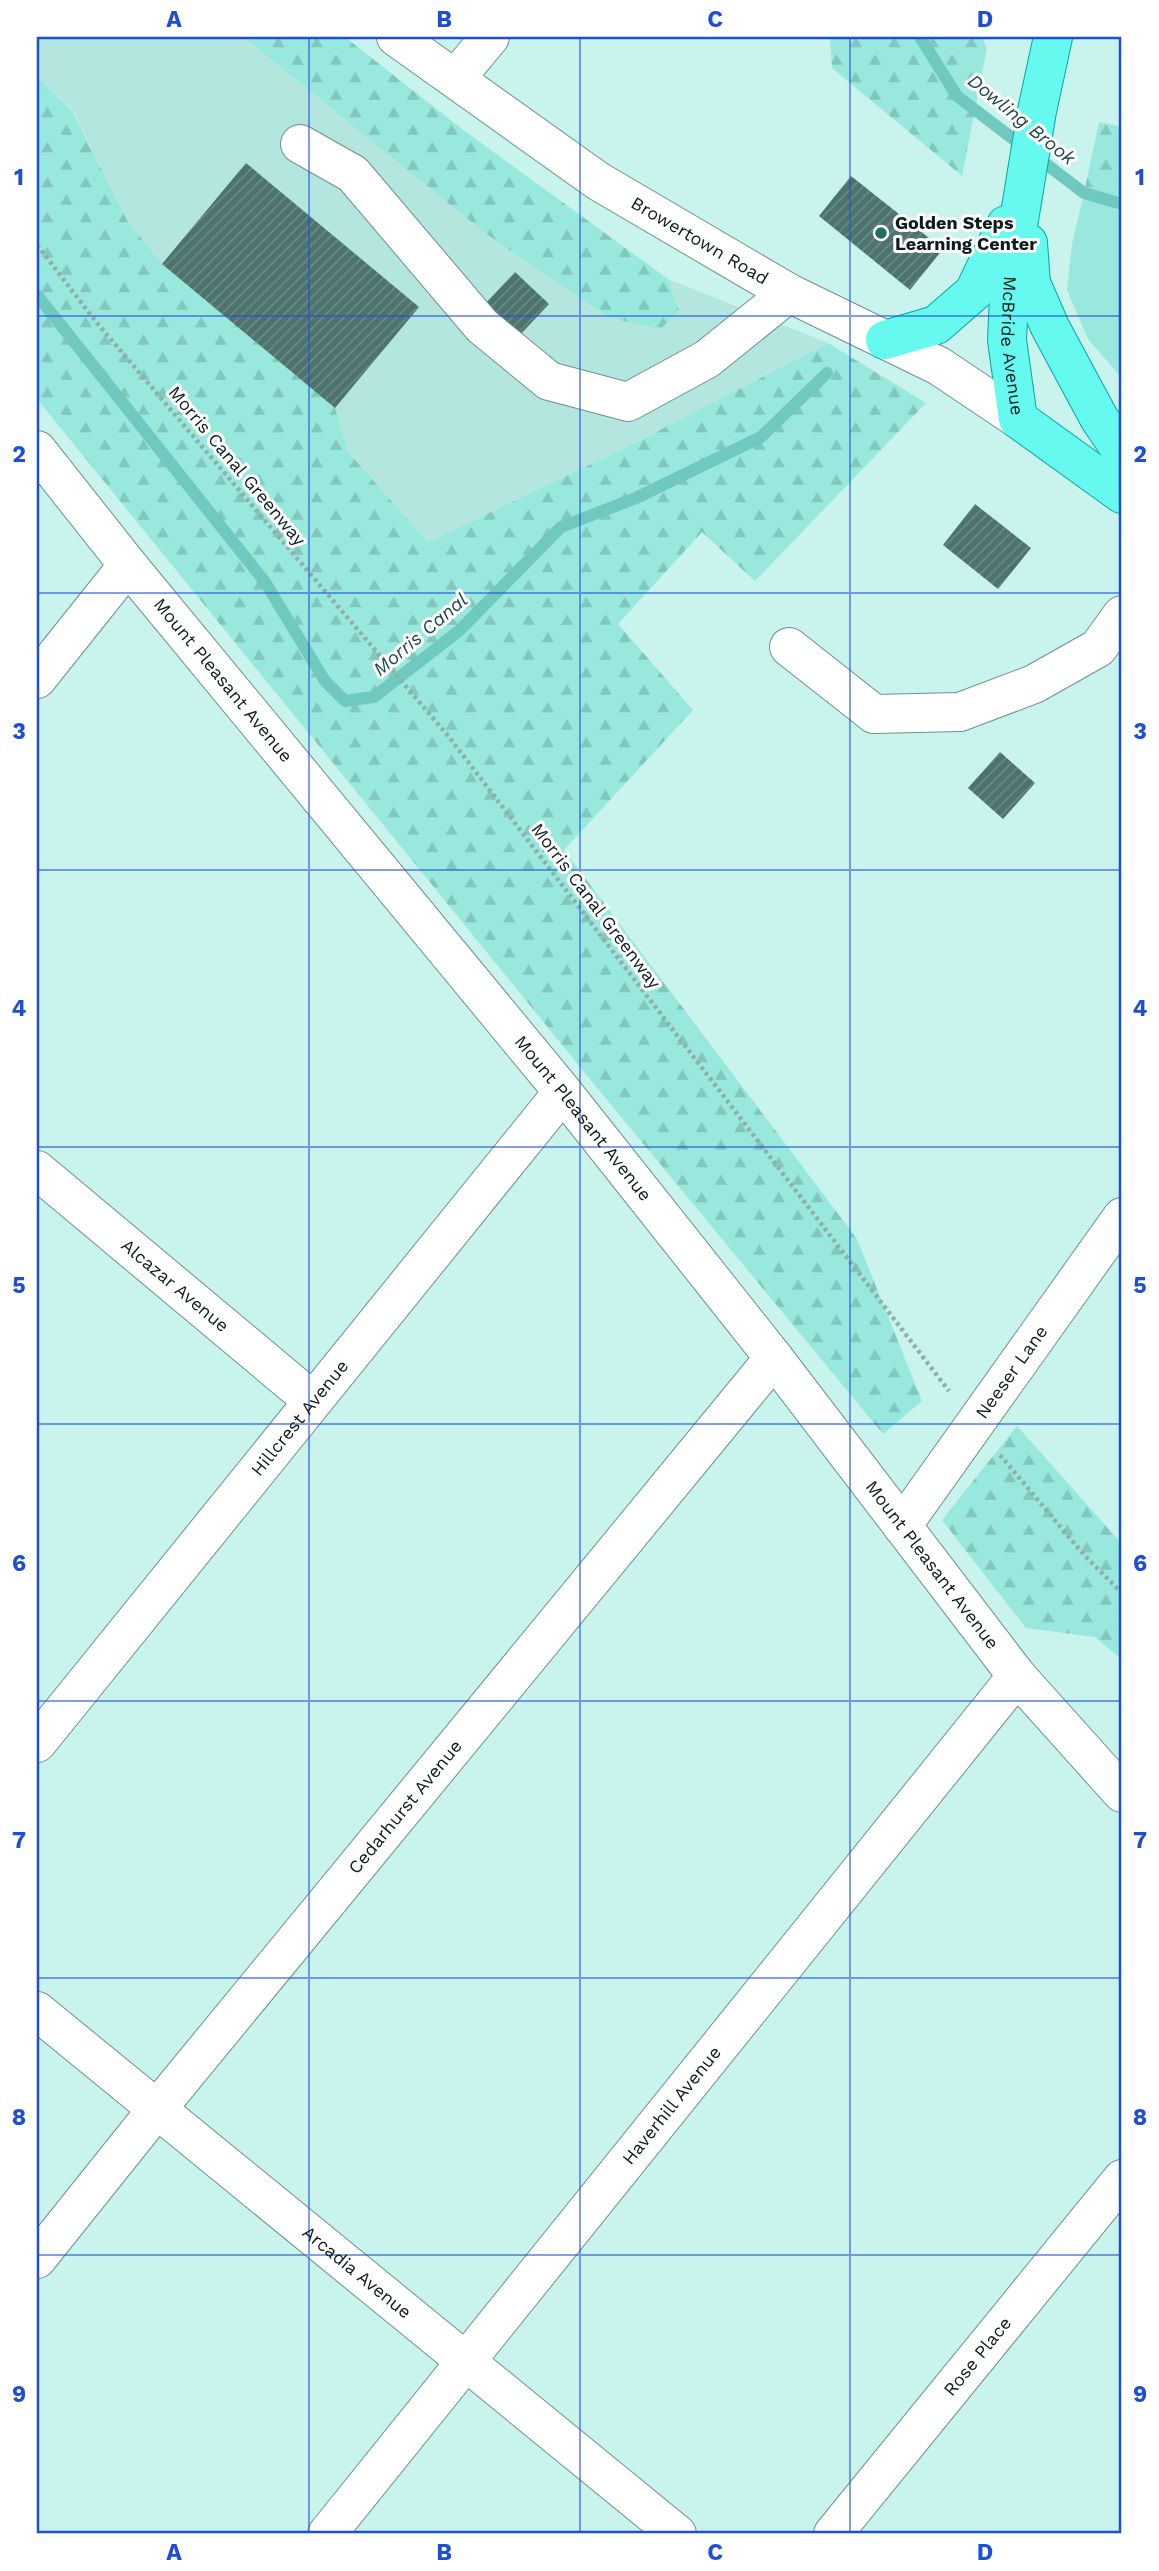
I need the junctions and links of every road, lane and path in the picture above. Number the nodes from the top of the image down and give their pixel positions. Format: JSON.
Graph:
{"nodes":[{"id":1,"x":396,"y":37,"type":"edge"},
{"id":2,"x":490,"y":37,"type":"edge"},
{"id":3,"x":1053,"y":37,"type":"edge"},
{"id":4,"x":456,"y":78,"type":"junction"},
{"id":5,"x":300,"y":144,"type":"dead end"},
{"id":6,"x":1023,"y":188,"type":"junction"},
{"id":7,"x":37,"y":244,"type":"edge"},
{"id":8,"x":789,"y":293,"type":"junction"},
{"id":9,"x":885,"y":340,"type":"junction"},
{"id":10,"x":1018,"y":419,"type":"junction"},
{"id":11,"x":37,"y":450,"type":"edge"},
{"id":12,"x":1122,"y":452,"type":"edge"},
{"id":13,"x":1122,"y":494,"type":"edge"},
{"id":14,"x":128,"y":565,"type":"junction"},
{"id":15,"x":1122,"y":615,"type":"edge"},
{"id":16,"x":789,"y":647,"type":"dead end"},
{"id":17,"x":37,"y":679,"type":"edge"},
{"id":18,"x":563,"y":1092,"type":"junction"},
{"id":19,"x":37,"y":1170,"type":"edge"},
{"id":20,"x":1122,"y":1217,"type":"edge"},
{"id":21,"x":774,"y":1358,"type":"junction"},
{"id":22,"x":313,"y":1401,"type":"junction"},
{"id":23,"x":975,"y":1425,"type":"junction"},
{"id":24,"x":902,"y":1526,"type":"junction"},
{"id":25,"x":1122,"y":1593,"type":"edge"},
{"id":26,"x":1017,"y":1676,"type":"junction"},
{"id":27,"x":39,"y":1736,"type":"edge"},
{"id":28,"x":1122,"y":1793,"type":"edge"},
{"id":29,"x":37,"y":2011,"type":"edge"},
{"id":30,"x":157,"y":2109,"type":"junction"},
{"id":31,"x":1122,"y":2179,"type":"edge"},
{"id":32,"x":37,"y":2259,"type":"edge"},
{"id":33,"x":466,"y":2360,"type":"junction"},
{"id":34,"x":327,"y":2534,"type":"edge"},
{"id":35,"x":677,"y":2534,"type":"edge"},
{"id":36,"x":834,"y":2534,"type":"edge"}],
"edges":[{"from":1,"to":4,"type":"street","name":"Browertown Road"},
{"from":2,"to":4,"type":"street"},
{"from":3,"to":6,"type":"main road","name":"McBride Avenue"},
{"from":4,"to":8,"type":"street","name":"Browertown Road"},
{"from":5,"to":8,"type":"street"},
{"from":6,"to":9,"type":"main road"},
{"from":6,"to":10,"type":"main road","name":"McBride Avenue"},
{"from":6,"to":12,"type":"main road","name":"McBride Avenue"},
{"from":7,"to":23,"type":"path","name":"Morris Canal Greenway"},
{"from":8,"to":9,"type":"street","name":"Browertown Road"},
{"from":9,"to":10,"type":"street","name":"Browertown Road"},
{"from":10,"to":13,"type":"main road","name":"McBride Avenue"},
{"from":11,"to":14,"type":"street","name":"Mount Pleasant Avenue"},
{"from":14,"to":17,"type":"street"},
{"from":14,"to":18,"type":"street","name":"Mount Pleasant Avenue"},
{"from":15,"to":16,"type":"street"},
{"from":18,"to":21,"type":"street","name":"Mount Pleasant Avenue"},
{"from":18,"to":22,"type":"street","name":"Hillcrest Avenue"},
{"from":19,"to":22,"type":"street","name":"Alcazar Avenue"},
{"from":20,"to":23,"type":"street","name":"Neeser Lane"},
{"from":21,"to":24,"type":"street","name":"Mount Pleasant Avenue"},
{"from":21,"to":30,"type":"street","name":"Cedarhurst Avenue"},
{"from":22,"to":27,"type":"street","name":"Hillcrest Avenue"},
{"from":23,"to":24,"type":"street","name":"Neeser Lane"},
{"from":23,"to":25,"type":"path","name":"Morris Canal Greenway"},
{"from":24,"to":26,"type":"street","name":"Mount Pleasant Avenue"},
{"from":26,"to":28,"type":"street","name":"Mount Pleasant Avenue"},
{"from":26,"to":33,"type":"street","name":"Haverhill Avenue"},
{"from":29,"to":30,"type":"street","name":"Arcadia Avenue"},
{"from":30,"to":32,"type":"street","name":"Cedarhurst Avenue"},
{"from":30,"to":33,"type":"street","name":"Arcadia Avenue"},
{"from":31,"to":36,"type":"street","name":"Rose Place"},
{"from":33,"to":34,"type":"street","name":"Haverhill Avenue"},
{"from":33,"to":35,"type":"street","name":"Arcadia Avenue"}]}
